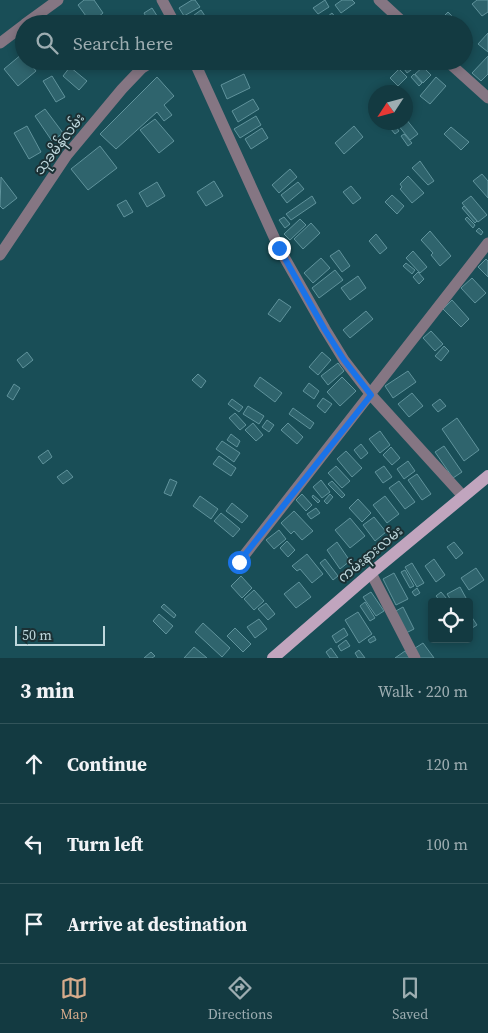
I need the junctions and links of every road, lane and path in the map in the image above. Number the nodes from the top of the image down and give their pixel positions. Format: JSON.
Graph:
{"nodes":[{"id":1,"x":58,"y":0,"type":"edge"},
{"id":2,"x":162,"y":0,"type":"edge"},
{"id":3,"x":379,"y":0,"type":"edge"},
{"id":4,"x":37,"y":15,"type":"edge"},
{"id":5,"x":171,"y":15,"type":"edge"},
{"id":6,"x":395,"y":15,"type":"edge"},
{"id":7,"x":15,"y":31,"type":"edge"},
{"id":8,"x":0,"y":42,"type":"edge"},
{"id":9,"x":140,"y":70,"type":"edge"},
{"id":10,"x":198,"y":70,"type":"edge"},
{"id":11,"x":457,"y":70,"type":"edge"},
{"id":12,"x":488,"y":98,"type":"edge"},
{"id":13,"x":488,"y":243,"type":"edge"},
{"id":14,"x":0,"y":254,"type":"edge"},
{"id":15,"x":371,"y":395,"type":"junction"},
{"id":16,"x":488,"y":476,"type":"edge"},
{"id":17,"x":462,"y":496,"type":"junction"},
{"id":18,"x":239,"y":562,"type":"dead end"},
{"id":19,"x":371,"y":573,"type":"junction"},
{"id":20,"x":273,"y":658,"type":"edge"},
{"id":21,"x":415,"y":658,"type":"edge"}],
"edges":[{"from":1,"to":4,"type":"street"},
{"from":2,"to":5,"type":"street"},
{"from":3,"to":6,"type":"street"},
{"from":7,"to":8,"type":"street"},
{"from":9,"to":14,"type":"street","name":"သုခမိန်လမ်း"},
{"from":10,"to":15,"type":"street"},
{"from":11,"to":12,"type":"street"},
{"from":13,"to":15,"type":"street"},
{"from":15,"to":17,"type":"street"},
{"from":15,"to":18,"type":"street"},
{"from":16,"to":17,"type":"main road","name":"ကမ်းနားလမ်း"},
{"from":17,"to":19,"type":"main road","name":"ကမ်းနားလမ်း"},
{"from":19,"to":20,"type":"main road","name":"ကမ်းနားလမ်း"},
{"from":19,"to":21,"type":"street"}]}
